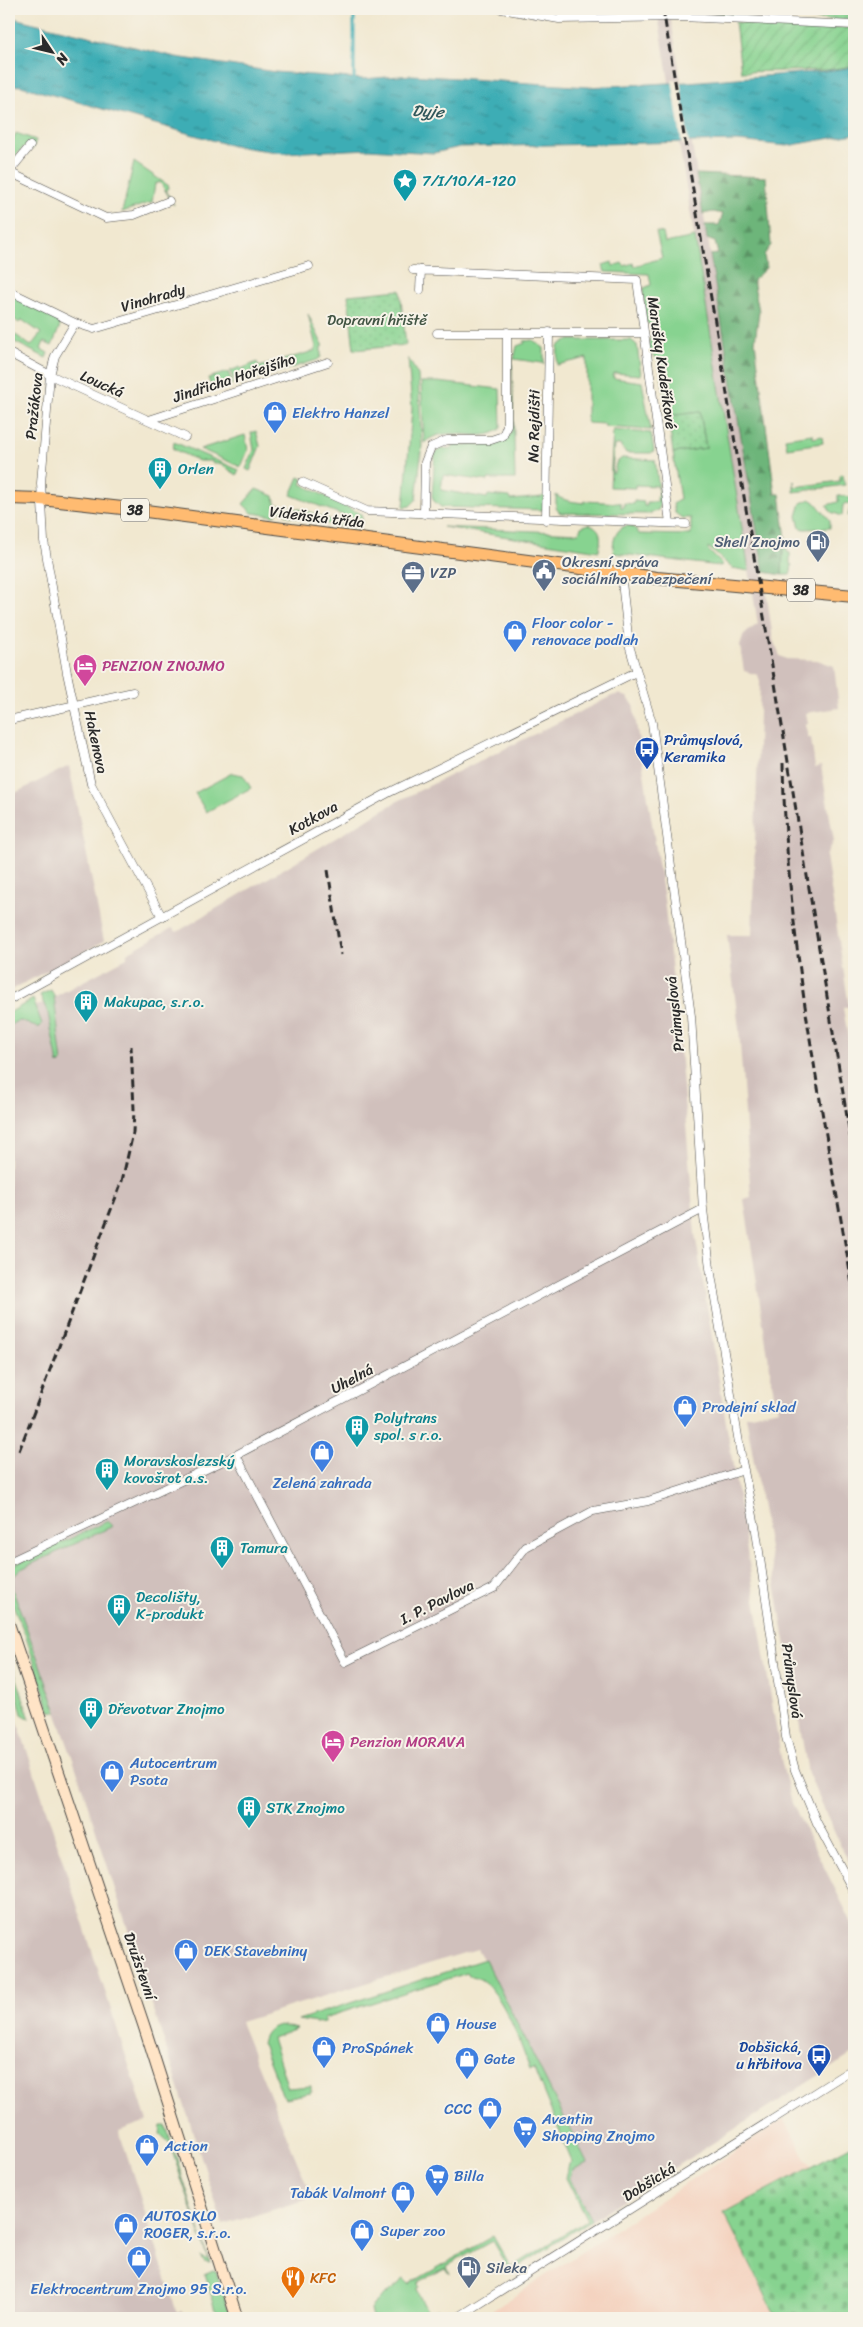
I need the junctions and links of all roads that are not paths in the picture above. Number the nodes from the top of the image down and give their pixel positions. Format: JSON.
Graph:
{"nodes":[{"id":1,"x":501,"y":9,"type":"edge"},
{"id":2,"x":854,"y":25,"type":"edge"},
{"id":3,"x":30,"y":146,"type":"dead end"},
{"id":4,"x":169,"y":201,"type":"dead end"},
{"id":5,"x":309,"y":266,"type":"dead end"},
{"id":6,"x":9,"y":290,"type":"edge"},
{"id":7,"x":420,"y":290,"type":"dead end"},
{"id":8,"x":74,"y":323,"type":"junction"},
{"id":9,"x":507,"y":332,"type":"junction"},
{"id":10,"x":549,"y":332,"type":"junction"},
{"id":11,"x":438,"y":333,"type":"dead end"},
{"id":12,"x":644,"y":333,"type":"junction"},
{"id":13,"x":9,"y":353,"type":"edge"},
{"id":14,"x":328,"y":362,"type":"dead end"},
{"id":15,"x":50,"y":375,"type":"junction"},
{"id":16,"x":149,"y":420,"type":"junction"},
{"id":17,"x":185,"y":437,"type":"dead end"},
{"id":18,"x":302,"y":482,"type":"dead end"},
{"id":19,"x":9,"y":498,"type":"edge"},
{"id":20,"x":41,"y":498,"type":"junction"},
{"id":21,"x":424,"y":514,"type":"junction"},
{"id":22,"x":546,"y":520,"type":"junction"},
{"id":23,"x":670,"y":523,"type":"junction"},
{"id":24,"x":686,"y":524,"type":"dead end"},
{"id":25,"x":621,"y":573,"type":"junction"},
{"id":26,"x":854,"y":596,"type":"edge"},
{"id":27,"x":636,"y":672,"type":"junction"},
{"id":28,"x":133,"y":692,"type":"dead end"},
{"id":29,"x":74,"y":707,"type":"junction"},
{"id":30,"x":9,"y":720,"type":"edge"},
{"id":31,"x":162,"y":917,"type":"junction"},
{"id":32,"x":9,"y":1000,"type":"edge"},
{"id":33,"x":703,"y":1209,"type":"junction"},
{"id":34,"x":236,"y":1455,"type":"junction"},
{"id":35,"x":744,"y":1470,"type":"junction"},
{"id":36,"x":9,"y":1562,"type":"edge"},
{"id":37,"x":9,"y":1625,"type":"edge"},
{"id":38,"x":854,"y":1892,"type":"edge"},
{"id":39,"x":854,"y":2068,"type":"edge"},
{"id":40,"x":237,"y":2318,"type":"edge"},
{"id":41,"x":457,"y":2318,"type":"edge"}],
"edges":[{"from":1,"to":2,"type":"street"},
{"from":3,"to":4,"type":"street"},
{"from":5,"to":8,"type":"street","name":"Vinohrady"},
{"from":6,"to":8,"type":"street","name":"Vinohrady"},
{"from":7,"to":12,"type":"street","name":"Marušky Kudeříkové"},
{"from":8,"to":15,"type":"street","name":"Pražákova"},
{"from":9,"to":10,"type":"street"},
{"from":9,"to":11,"type":"street"},
{"from":9,"to":21,"type":"street"},
{"from":10,"to":12,"type":"street"},
{"from":10,"to":22,"type":"street","name":"Na Rejdišti"},
{"from":12,"to":23,"type":"street","name":"Marušky Kudeříkové"},
{"from":13,"to":15,"type":"street","name":"Loucká"},
{"from":14,"to":16,"type":"street","name":"Jindřicha Hořejšího"},
{"from":15,"to":16,"type":"street","name":"Loucká"},
{"from":15,"to":20,"type":"street","name":"Pražákova"},
{"from":16,"to":17,"type":"street","name":"Loucká"},
{"from":18,"to":21,"type":"street","name":"Vídeňská třída"},
{"from":19,"to":20,"type":"main road","name":"Vídeňská třída","number":"38"},
{"from":20,"to":25,"type":"main road","name":"Vídeňská třída","number":"38"},
{"from":20,"to":29,"type":"street","name":"Hakenova"},
{"from":21,"to":22,"type":"street","name":"Vídeňská třída"},
{"from":22,"to":23,"type":"street","name":"Vídeňská třída"},
{"from":23,"to":24,"type":"street","name":"Vídeňská třída"},
{"from":25,"to":26,"type":"main road","number":"38"},
{"from":25,"to":27,"type":"street","name":"Průmyslová"},
{"from":27,"to":31,"type":"street","name":"Kotkova"},
{"from":27,"to":33,"type":"street","name":"Průmyslová"},
{"from":28,"to":29,"type":"street"},
{"from":29,"to":30,"type":"street"},
{"from":29,"to":31,"type":"street","name":"Hakenova"},
{"from":31,"to":32,"type":"street","name":"Kotkova"},
{"from":33,"to":34,"type":"street","name":"Uhelná"},
{"from":33,"to":35,"type":"street","name":"Průmyslová"},
{"from":34,"to":35,"type":"street","name":"I. P. Pavlova"},
{"from":34,"to":36,"type":"street","name":"Uhelná"},
{"from":35,"to":38,"type":"street","name":"Průmyslová"},
{"from":37,"to":40,"type":"main road","name":"Družstevní"},
{"from":39,"to":41,"type":"street","name":"Dobšická"}]}
